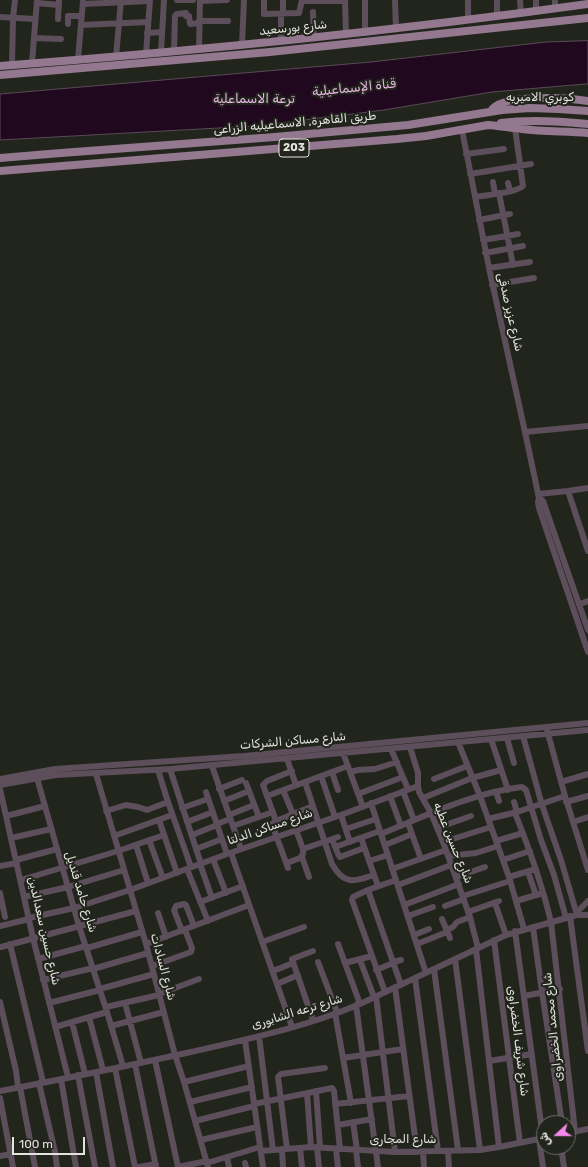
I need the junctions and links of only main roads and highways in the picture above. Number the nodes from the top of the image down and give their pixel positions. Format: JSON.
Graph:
{"nodes":[{"id":1,"x":588,"y":4,"type":"edge"},
{"id":2,"x":588,"y":18,"type":"edge"},
{"id":3,"x":0,"y":66,"type":"edge"},
{"id":4,"x":0,"y":75,"type":"edge"},
{"id":5,"x":588,"y":101,"type":"edge"},
{"id":6,"x":492,"y":111,"type":"junction"},
{"id":7,"x":588,"y":111,"type":"edge"},
{"id":8,"x":588,"y":124,"type":"edge"},
{"id":9,"x":488,"y":125,"type":"junction"},
{"id":10,"x":398,"y":126,"type":"junction"},
{"id":11,"x":381,"y":127,"type":"junction"},
{"id":12,"x":588,"y":133,"type":"edge"},
{"id":13,"x":397,"y":139,"type":"junction"},
{"id":14,"x":382,"y":140,"type":"junction"},
{"id":15,"x":0,"y":158,"type":"edge"},
{"id":16,"x":0,"y":171,"type":"edge"}],
"edges":[{"from":1,"to":3,"type":"main road","name":"شارع بورسعيد"},
{"from":2,"to":4,"type":"main road","name":"شارع بورسعيد"},
{"from":5,"to":6,"type":"main road","name":"طريق القاهرة, الاسماعيليه الزراعى","number":"203"},
{"from":6,"to":7,"type":"main road","name":"كوبري الاميريه"},
{"from":6,"to":10,"type":"main road","name":"طريق القاهرة, الاسماعيليه الزراعى","number":"203"},
{"from":8,"to":9,"type":"main road","name":"كوبري الاميريه"},
{"from":9,"to":12,"type":"main road","name":"طريق القاهرة, الاسماعيليه الزراعى","number":"203"},
{"from":9,"to":13,"type":"main road","name":"طريق القاهرة, الاسماعيليه الزراعى","number":"203"},
{"from":10,"to":11,"type":"main road","name":"طريق القاهرة, الاسماعيليه الزراعى","number":"203"},
{"from":10,"to":13,"type":"main road"},
{"from":11,"to":14,"type":"main road"},
{"from":11,"to":15,"type":"main road","name":"طريق القاهرة, الاسماعيليه الزراعى","number":"203"},
{"from":13,"to":14,"type":"main road","name":"طريق القاهرة, الاسماعيليه الزراعى","number":"203"},
{"from":14,"to":16,"type":"main road","name":"طريق القاهرة, الاسماعيليه الزراعى","number":"203"}]}
